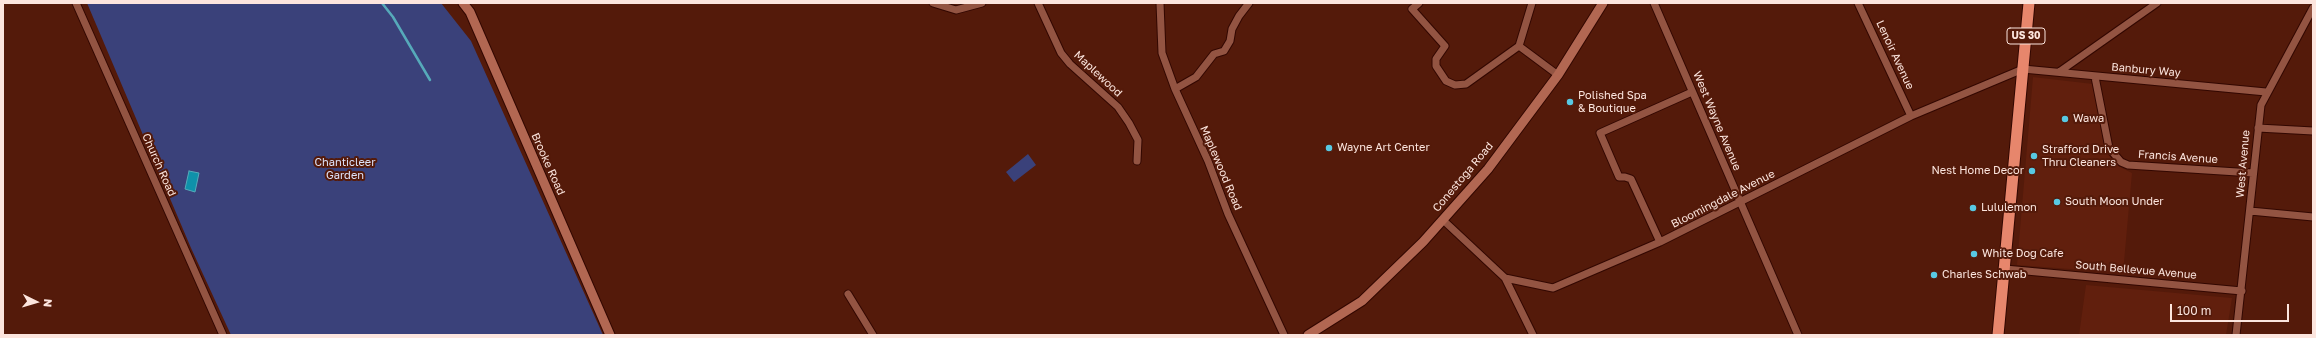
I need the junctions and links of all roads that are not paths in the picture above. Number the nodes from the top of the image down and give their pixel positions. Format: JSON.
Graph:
{"nodes":[{"id":1,"x":76,"y":3,"type":"edge"},
{"id":2,"x":463,"y":3,"type":"edge"},
{"id":3,"x":933,"y":3,"type":"edge"},
{"id":4,"x":982,"y":3,"type":"edge"},
{"id":5,"x":1038,"y":3,"type":"edge"},
{"id":6,"x":1160,"y":3,"type":"edge"},
{"id":7,"x":1249,"y":3,"type":"edge"},
{"id":8,"x":1419,"y":3,"type":"edge"},
{"id":9,"x":1532,"y":3,"type":"edge"},
{"id":10,"x":1603,"y":3,"type":"edge"},
{"id":11,"x":1654,"y":3,"type":"edge"},
{"id":12,"x":1858,"y":3,"type":"edge"},
{"id":13,"x":2029,"y":3,"type":"edge"},
{"id":14,"x":2157,"y":3,"type":"edge"},
{"id":15,"x":2313,"y":8,"type":"edge"},
{"id":16,"x":1519,"y":46,"type":"junction"},
{"id":17,"x":2023,"y":69,"type":"junction"},
{"id":18,"x":2059,"y":72,"type":"junction"},
{"id":19,"x":1558,"y":75,"type":"junction"},
{"id":20,"x":2095,"y":77,"type":"junction"},
{"id":21,"x":1175,"y":89,"type":"junction"},
{"id":22,"x":1692,"y":92,"type":"junction"},
{"id":23,"x":2266,"y":92,"type":"junction"},
{"id":24,"x":1911,"y":116,"type":"junction"},
{"id":25,"x":2258,"y":128,"type":"junction"},
{"id":26,"x":2313,"y":131,"type":"edge"},
{"id":27,"x":1137,"y":161,"type":"dead end"},
{"id":28,"x":2253,"y":173,"type":"junction"},
{"id":29,"x":1740,"y":202,"type":"junction"},
{"id":30,"x":2250,"y":211,"type":"junction"},
{"id":31,"x":2313,"y":217,"type":"edge"},
{"id":32,"x":1443,"y":220,"type":"junction"},
{"id":33,"x":1660,"y":242,"type":"junction"},
{"id":34,"x":2005,"y":270,"type":"junction"},
{"id":35,"x":1504,"y":278,"type":"junction"},
{"id":36,"x":2242,"y":291,"type":"junction"},
{"id":37,"x":848,"y":294,"type":"dead end"},
{"id":38,"x":222,"y":335,"type":"edge"},
{"id":39,"x":610,"y":335,"type":"edge"},
{"id":40,"x":873,"y":335,"type":"edge"},
{"id":41,"x":1284,"y":335,"type":"edge"},
{"id":42,"x":1308,"y":335,"type":"edge"},
{"id":43,"x":1533,"y":335,"type":"edge"},
{"id":44,"x":1798,"y":335,"type":"edge"},
{"id":45,"x":1998,"y":335,"type":"edge"},
{"id":46,"x":2236,"y":335,"type":"edge"}],
"edges":[{"from":1,"to":38,"type":"street","name":"Church Road"},
{"from":2,"to":39,"type":"main road","name":"Brooke Road"},
{"from":3,"to":4,"type":"street"},
{"from":5,"to":27,"type":"street","name":"Maplewood"},
{"from":6,"to":21,"type":"street","name":"Maplewood Road"},
{"from":7,"to":21,"type":"street"},
{"from":8,"to":16,"type":"street"},
{"from":9,"to":16,"type":"street"},
{"from":10,"to":19,"type":"main road","name":"Conestoga Road"},
{"from":11,"to":22,"type":"street","name":"West Wayne Avenue"},
{"from":12,"to":24,"type":"street","name":"Lenoir Avenue"},
{"from":13,"to":17,"type":"highway","number":"US 30"},
{"from":14,"to":18,"type":"street"},
{"from":15,"to":23,"type":"street","name":"West Avenue"},
{"from":16,"to":19,"type":"street"},
{"from":17,"to":18,"type":"street","name":"Banbury Way"},
{"from":17,"to":24,"type":"street","name":"Bloomingdale Avenue"},
{"from":17,"to":34,"type":"highway","number":"US 30"},
{"from":18,"to":20,"type":"street","name":"Banbury Way"},
{"from":19,"to":32,"type":"main road","name":"Conestoga Road"},
{"from":20,"to":23,"type":"street","name":"Banbury Way"},
{"from":20,"to":28,"type":"street","name":"Francis Avenue"},
{"from":21,"to":41,"type":"street","name":"Maplewood Road"},
{"from":22,"to":29,"type":"street","name":"West Wayne Avenue"},
{"from":22,"to":33,"type":"street"},
{"from":23,"to":25,"type":"street","name":"West Avenue"},
{"from":24,"to":29,"type":"street","name":"Bloomingdale Avenue"},
{"from":25,"to":26,"type":"street"},
{"from":25,"to":28,"type":"street","name":"West Avenue"},
{"from":28,"to":30,"type":"street","name":"West Avenue"},
{"from":29,"to":33,"type":"street","name":"Bloomingdale Avenue"},
{"from":29,"to":44,"type":"street","name":"West Wayne Avenue"},
{"from":30,"to":31,"type":"street"},
{"from":30,"to":36,"type":"street","name":"West Avenue"},
{"from":32,"to":35,"type":"street"},
{"from":32,"to":42,"type":"main road","name":"Conestoga Road"},
{"from":33,"to":35,"type":"street","name":"Bloomingdale Avenue"},
{"from":34,"to":36,"type":"street","name":"South Bellevue Avenue"},
{"from":34,"to":45,"type":"highway","number":"US 30"},
{"from":35,"to":43,"type":"street"},
{"from":36,"to":46,"type":"street","name":"West Avenue"},
{"from":37,"to":40,"type":"street"}]}
